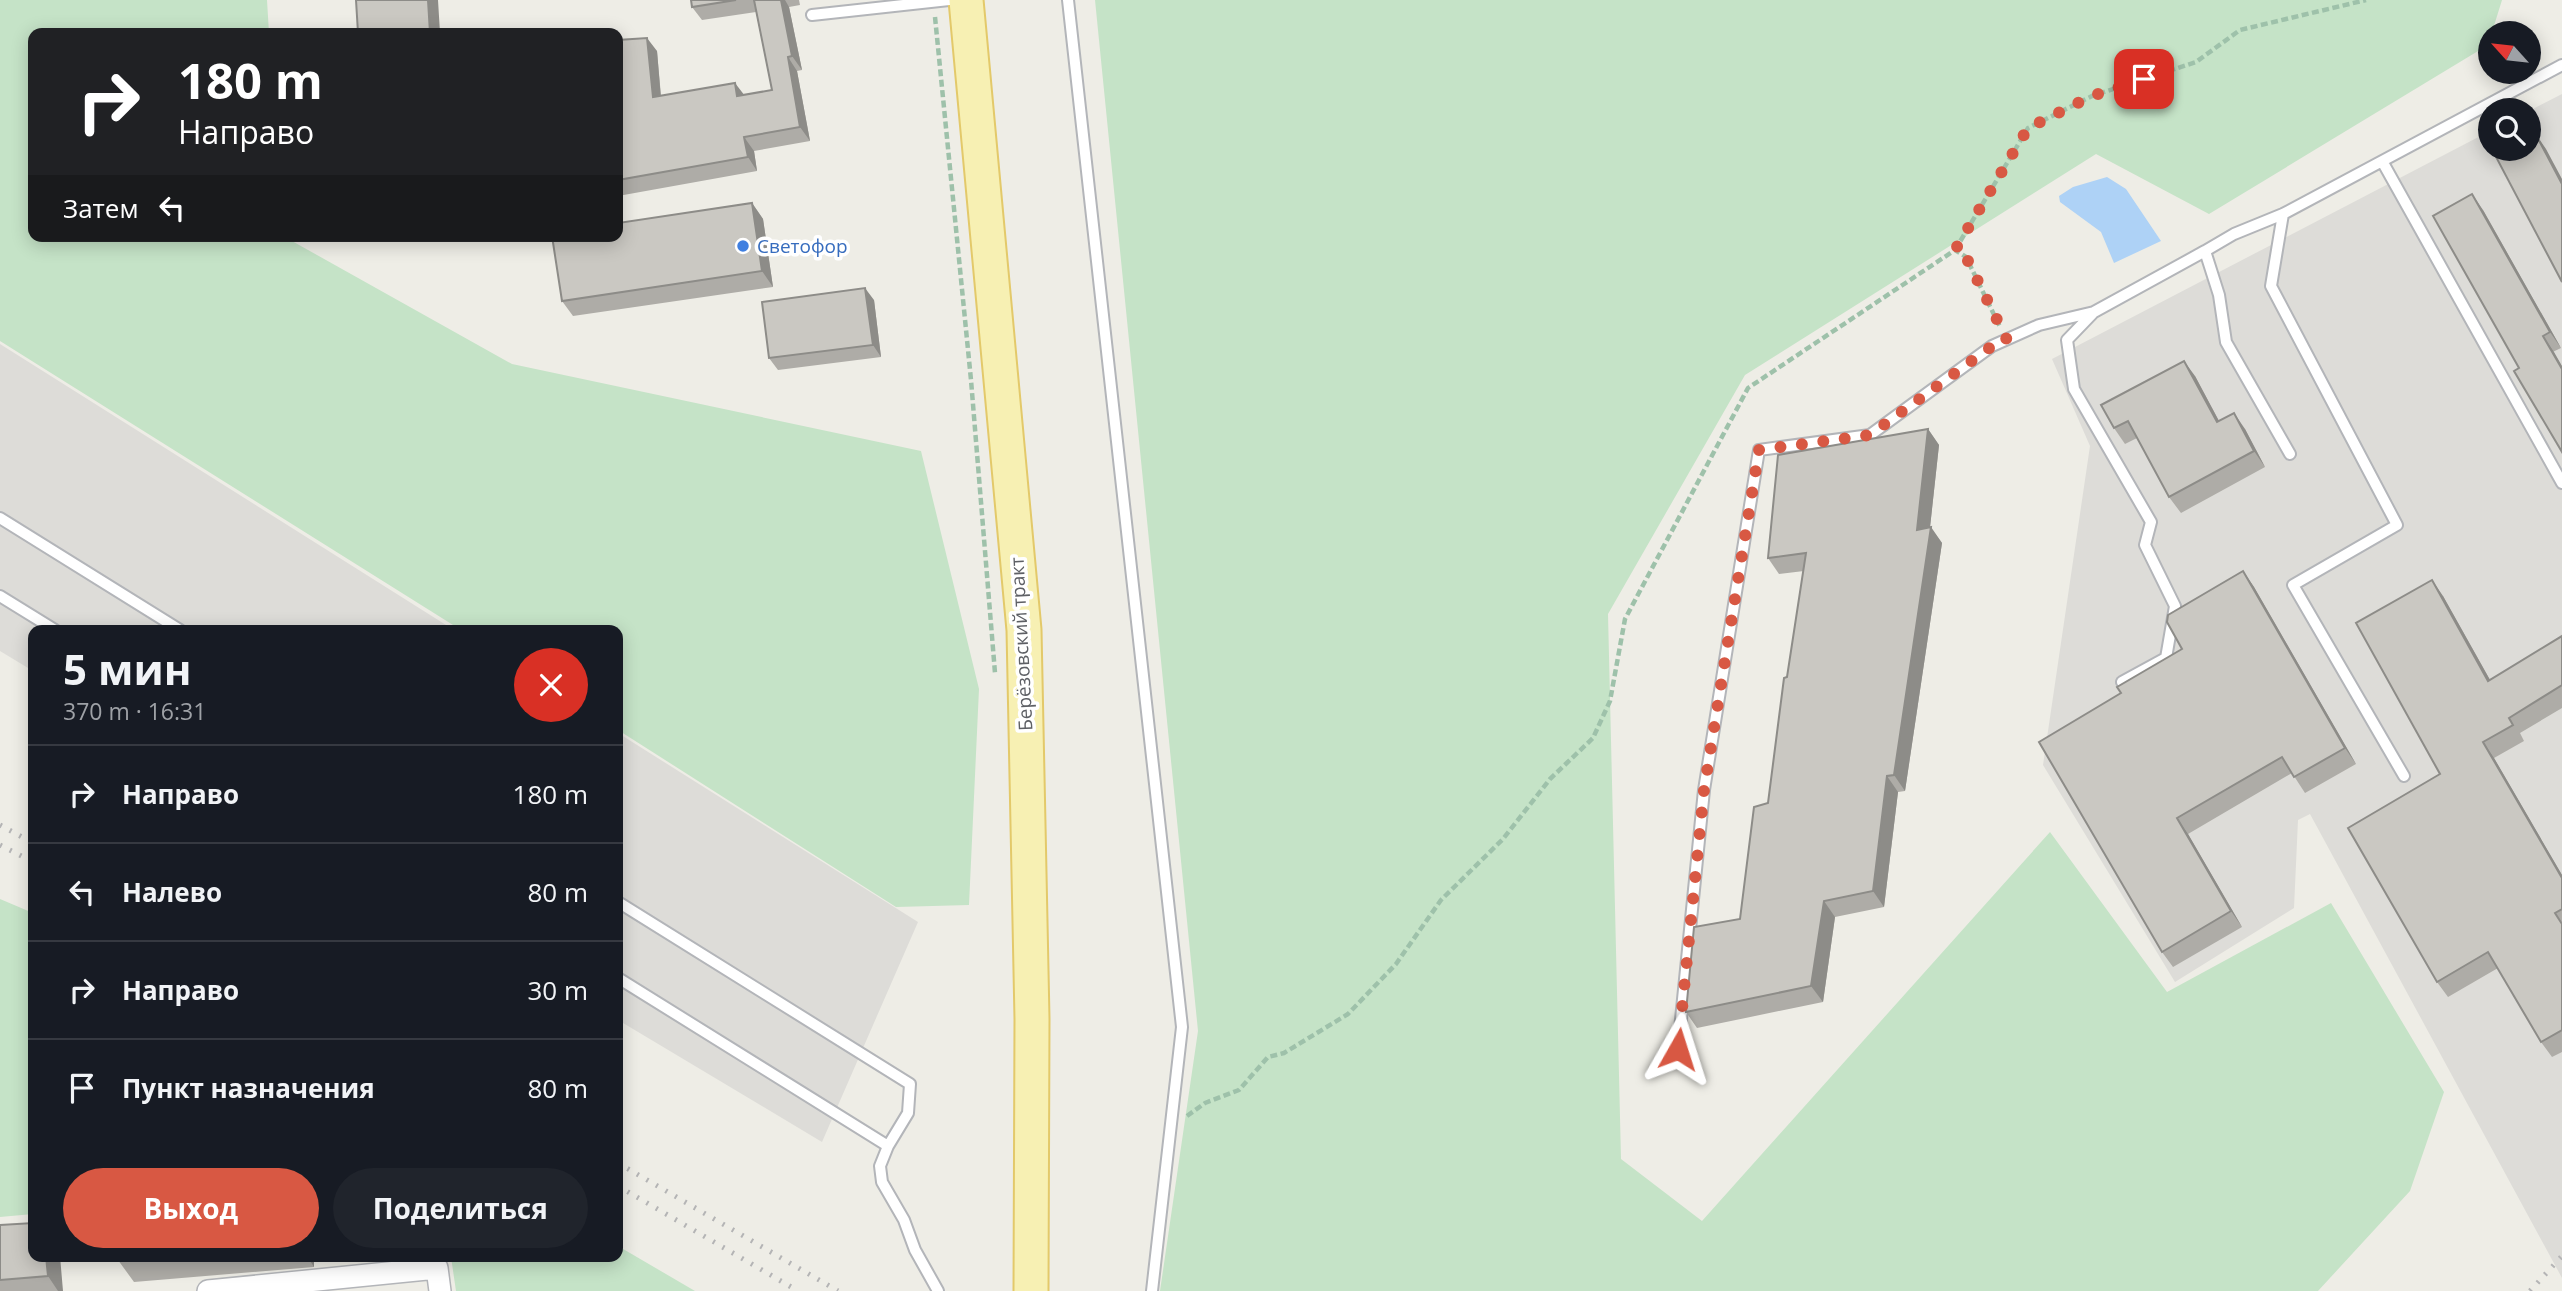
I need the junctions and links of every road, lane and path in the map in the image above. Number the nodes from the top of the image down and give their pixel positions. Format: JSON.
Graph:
{"nodes":[{"id":1,"x":949,"y":0,"type":"edge"},
{"id":2,"x":966,"y":0,"type":"edge"},
{"id":3,"x":1068,"y":0,"type":"edge"},
{"id":4,"x":2366,"y":0,"type":"edge"},
{"id":5,"x":933,"y":2,"type":"junction"},
{"id":6,"x":812,"y":15,"type":"dead end"},
{"id":7,"x":2562,"y":65,"type":"edge"},
{"id":8,"x":2382,"y":161,"type":"junction"},
{"id":9,"x":2283,"y":214,"type":"junction"},
{"id":10,"x":1955,"y":250,"type":"junction"},
{"id":11,"x":2205,"y":251,"type":"junction"},
{"id":12,"x":2094,"y":313,"type":"junction"},
{"id":13,"x":2007,"y":340,"type":"junction"},
{"id":14,"x":2290,"y":454,"type":"dead end"},
{"id":15,"x":2562,"y":483,"type":"edge"},
{"id":16,"x":0,"y":518,"type":"edge"},
{"id":17,"x":0,"y":596,"type":"edge"},
{"id":18,"x":47,"y":625,"type":"edge"},
{"id":19,"x":172,"y":625,"type":"edge"},
{"id":20,"x":995,"y":678,"type":"dead end"},
{"id":21,"x":2122,"y":682,"type":"edge"},
{"id":22,"x":2404,"y":776,"type":"dead end"},
{"id":23,"x":623,"y":905,"type":"edge"},
{"id":24,"x":623,"y":981,"type":"edge"},
{"id":25,"x":1678,"y":1049,"type":"dead end"},
{"id":26,"x":1170,"y":1128,"type":"junction"},
{"id":27,"x":888,"y":1146,"type":"junction"},
{"id":28,"x":208,"y":1291,"type":"edge"},
{"id":29,"x":440,"y":1291,"type":"edge"},
{"id":30,"x":938,"y":1291,"type":"edge"},
{"id":31,"x":1031,"y":1291,"type":"edge"},
{"id":32,"x":1152,"y":1291,"type":"edge"}],
"edges":[{"from":1,"to":5,"type":"lane"},
{"from":2,"to":31,"type":"main road","name":"Берёзовский тракт"},
{"from":3,"to":26,"type":"lane"},
{"from":4,"to":10,"type":"path"},
{"from":5,"to":6,"type":"lane"},
{"from":5,"to":20,"type":"path"},
{"from":7,"to":8,"type":"lane"},
{"from":8,"to":9,"type":"lane"},
{"from":8,"to":15,"type":"lane"},
{"from":9,"to":11,"type":"lane"},
{"from":9,"to":22,"type":"lane"},
{"from":10,"to":13,"type":"path"},
{"from":10,"to":26,"type":"path"},
{"from":11,"to":12,"type":"lane"},
{"from":11,"to":14,"type":"lane"},
{"from":12,"to":13,"type":"lane"},
{"from":12,"to":21,"type":"lane"},
{"from":13,"to":25,"type":"lane"},
{"from":16,"to":19,"type":"lane"},
{"from":17,"to":18,"type":"lane"},
{"from":23,"to":27,"type":"lane"},
{"from":24,"to":27,"type":"lane"},
{"from":26,"to":32,"type":"lane"},
{"from":27,"to":30,"type":"lane"},
{"from":28,"to":29,"type":"street"}]}
